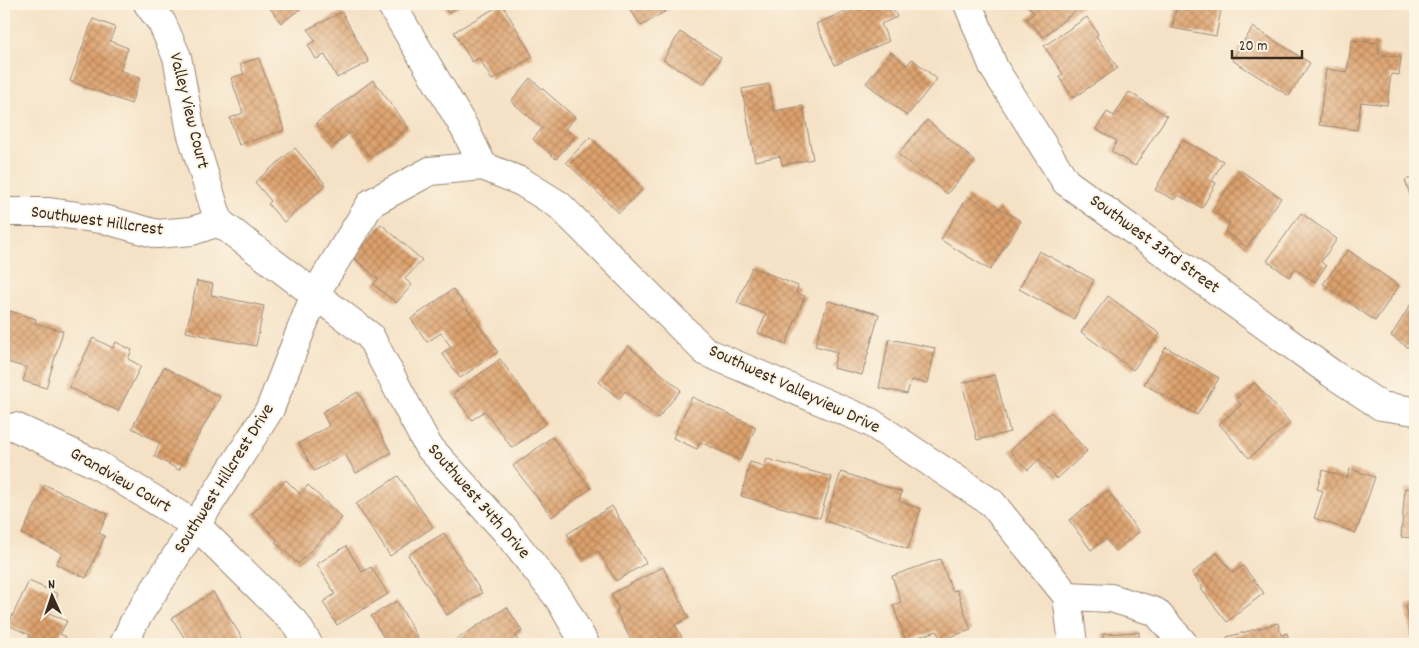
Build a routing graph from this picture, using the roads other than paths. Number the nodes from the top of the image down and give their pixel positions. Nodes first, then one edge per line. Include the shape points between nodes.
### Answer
1 (148, 4) edge
2 (391, 4) edge
3 (968, 4) edge
4 (483, 166) junction
5 (4, 212) edge
6 (219, 222) junction
7 (315, 294) junction
8 (1415, 411) edge
9 (15, 427) dead end
10 (197, 526) junction
11 (1067, 596) junction
12 (124, 644) edge
13 (308, 644) edge
14 (585, 644) edge
15 (1073, 644) edge
16 (1184, 644) edge

1 - 6 street, Valley View Court via 162,23 178,57 191,132
2 - 4 street via 465,129
3 - 8 street, Southwest 33rd Street via 994,68 1066,182 1345,383 1381,406
4 - 7 street, Southwest Hillcrest Drive via 430,171 371,203
4 - 11 street, Southwest Valleyview Drive via 522,182 559,205 706,352 870,422 992,503
5 - 6 street, Southwest Hillcrest via 49,212 107,220 157,234 192,231
6 - 7 street, Southwest 34th Drive
7 - 10 street, Southwest Hillcrest Drive via 270,409
7 - 14 street, Southwest 34th Drive via 370,336 428,446 517,545 560,600
9 - 10 street, Grandview Court via 96,464
10 - 12 street, Southwest Hillcrest Drive via 134,622
10 - 13 street, Grandview Court via 296,624
11 - 15 street
11 - 16 street via 1111,598 1156,612

